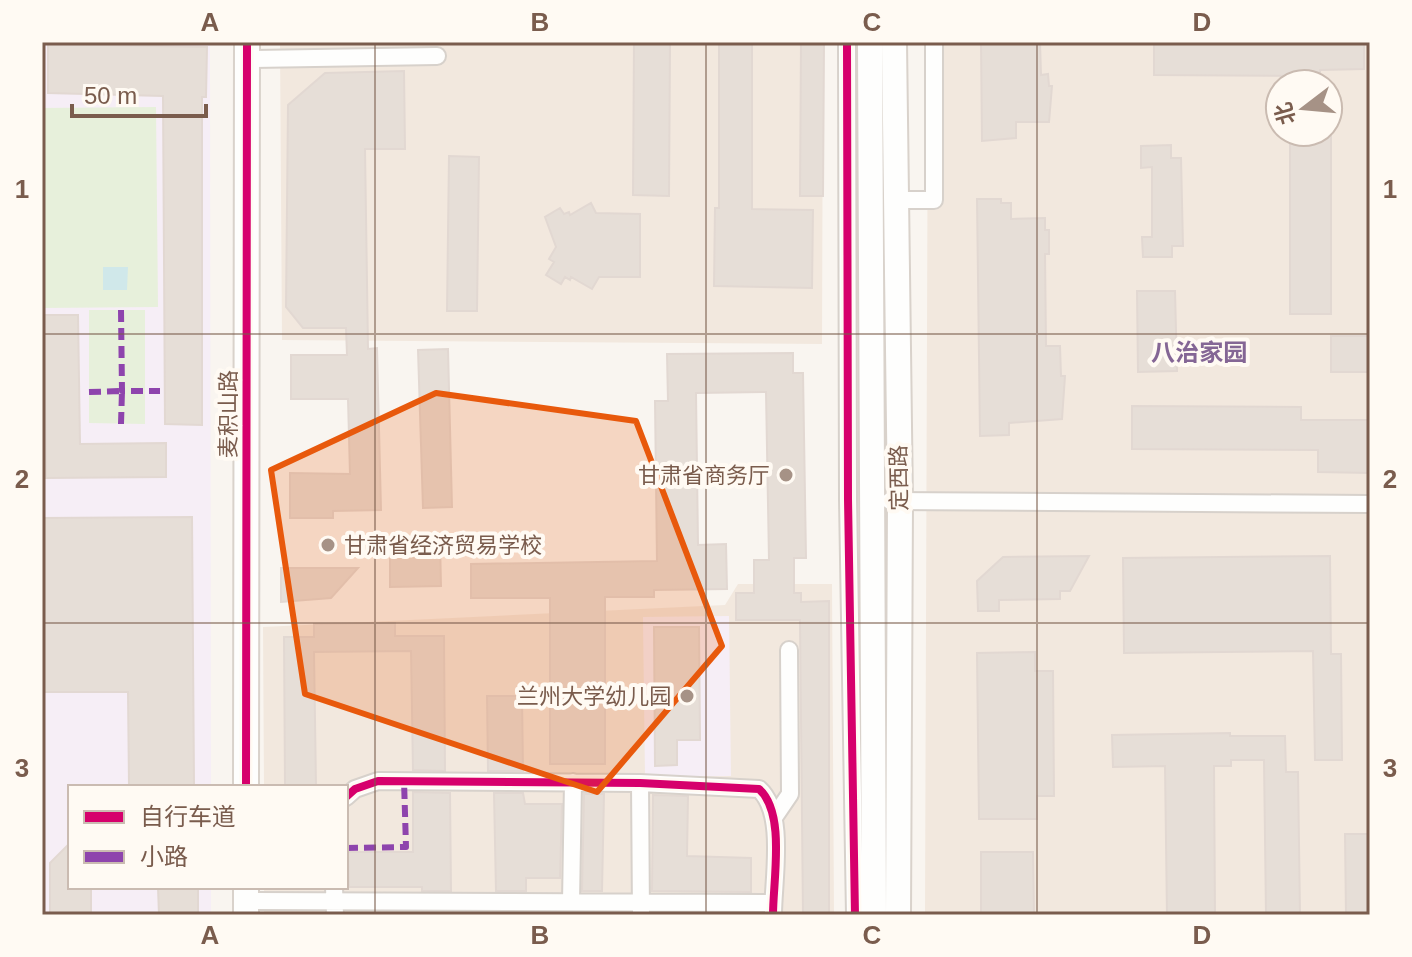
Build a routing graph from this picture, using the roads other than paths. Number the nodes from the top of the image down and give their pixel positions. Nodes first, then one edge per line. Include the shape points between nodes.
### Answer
1 (847, 42) edge
2 (870, 42) edge
3 (894, 42) edge
4 (934, 42) edge
5 (247, 50) edge
6 (437, 56) dead end
7 (894, 200) junction
8 (859, 500) junction
9 (900, 502) junction
10 (1370, 504) edge
11 (789, 650) dead end
12 (573, 782) junction
13 (640, 783) junction
14 (246, 785) edge
15 (348, 795) edge
16 (775, 816) junction
17 (246, 901) edge
18 (335, 901) edge
19 (571, 902) junction
20 (640, 909) edge
21 (773, 909) edge
22 (855, 915) edge
23 (874, 915) edge
24 (898, 915) edge

1 - 8 street
2 - 8 main road, 定西路
3 - 7 main road, 定西路
4 - 7 street via 934,200
5 - 6 street
5 - 14 main road, 麦积山路
7 - 9 main road, 定西路
8 - 9 street
8 - 22 street
8 - 23 main road, 定西路
9 - 10 street
9 - 24 main road, 定西路
11 - 16 street via 790,794
12 - 13 street
12 - 15 street via 378,781
12 - 19 street
13 - 16 street via 759,789 769,798
13 - 20 street
16 - 21 street
17 - 18 street
18 - 19 street
19 - 20 street
20 - 21 street

